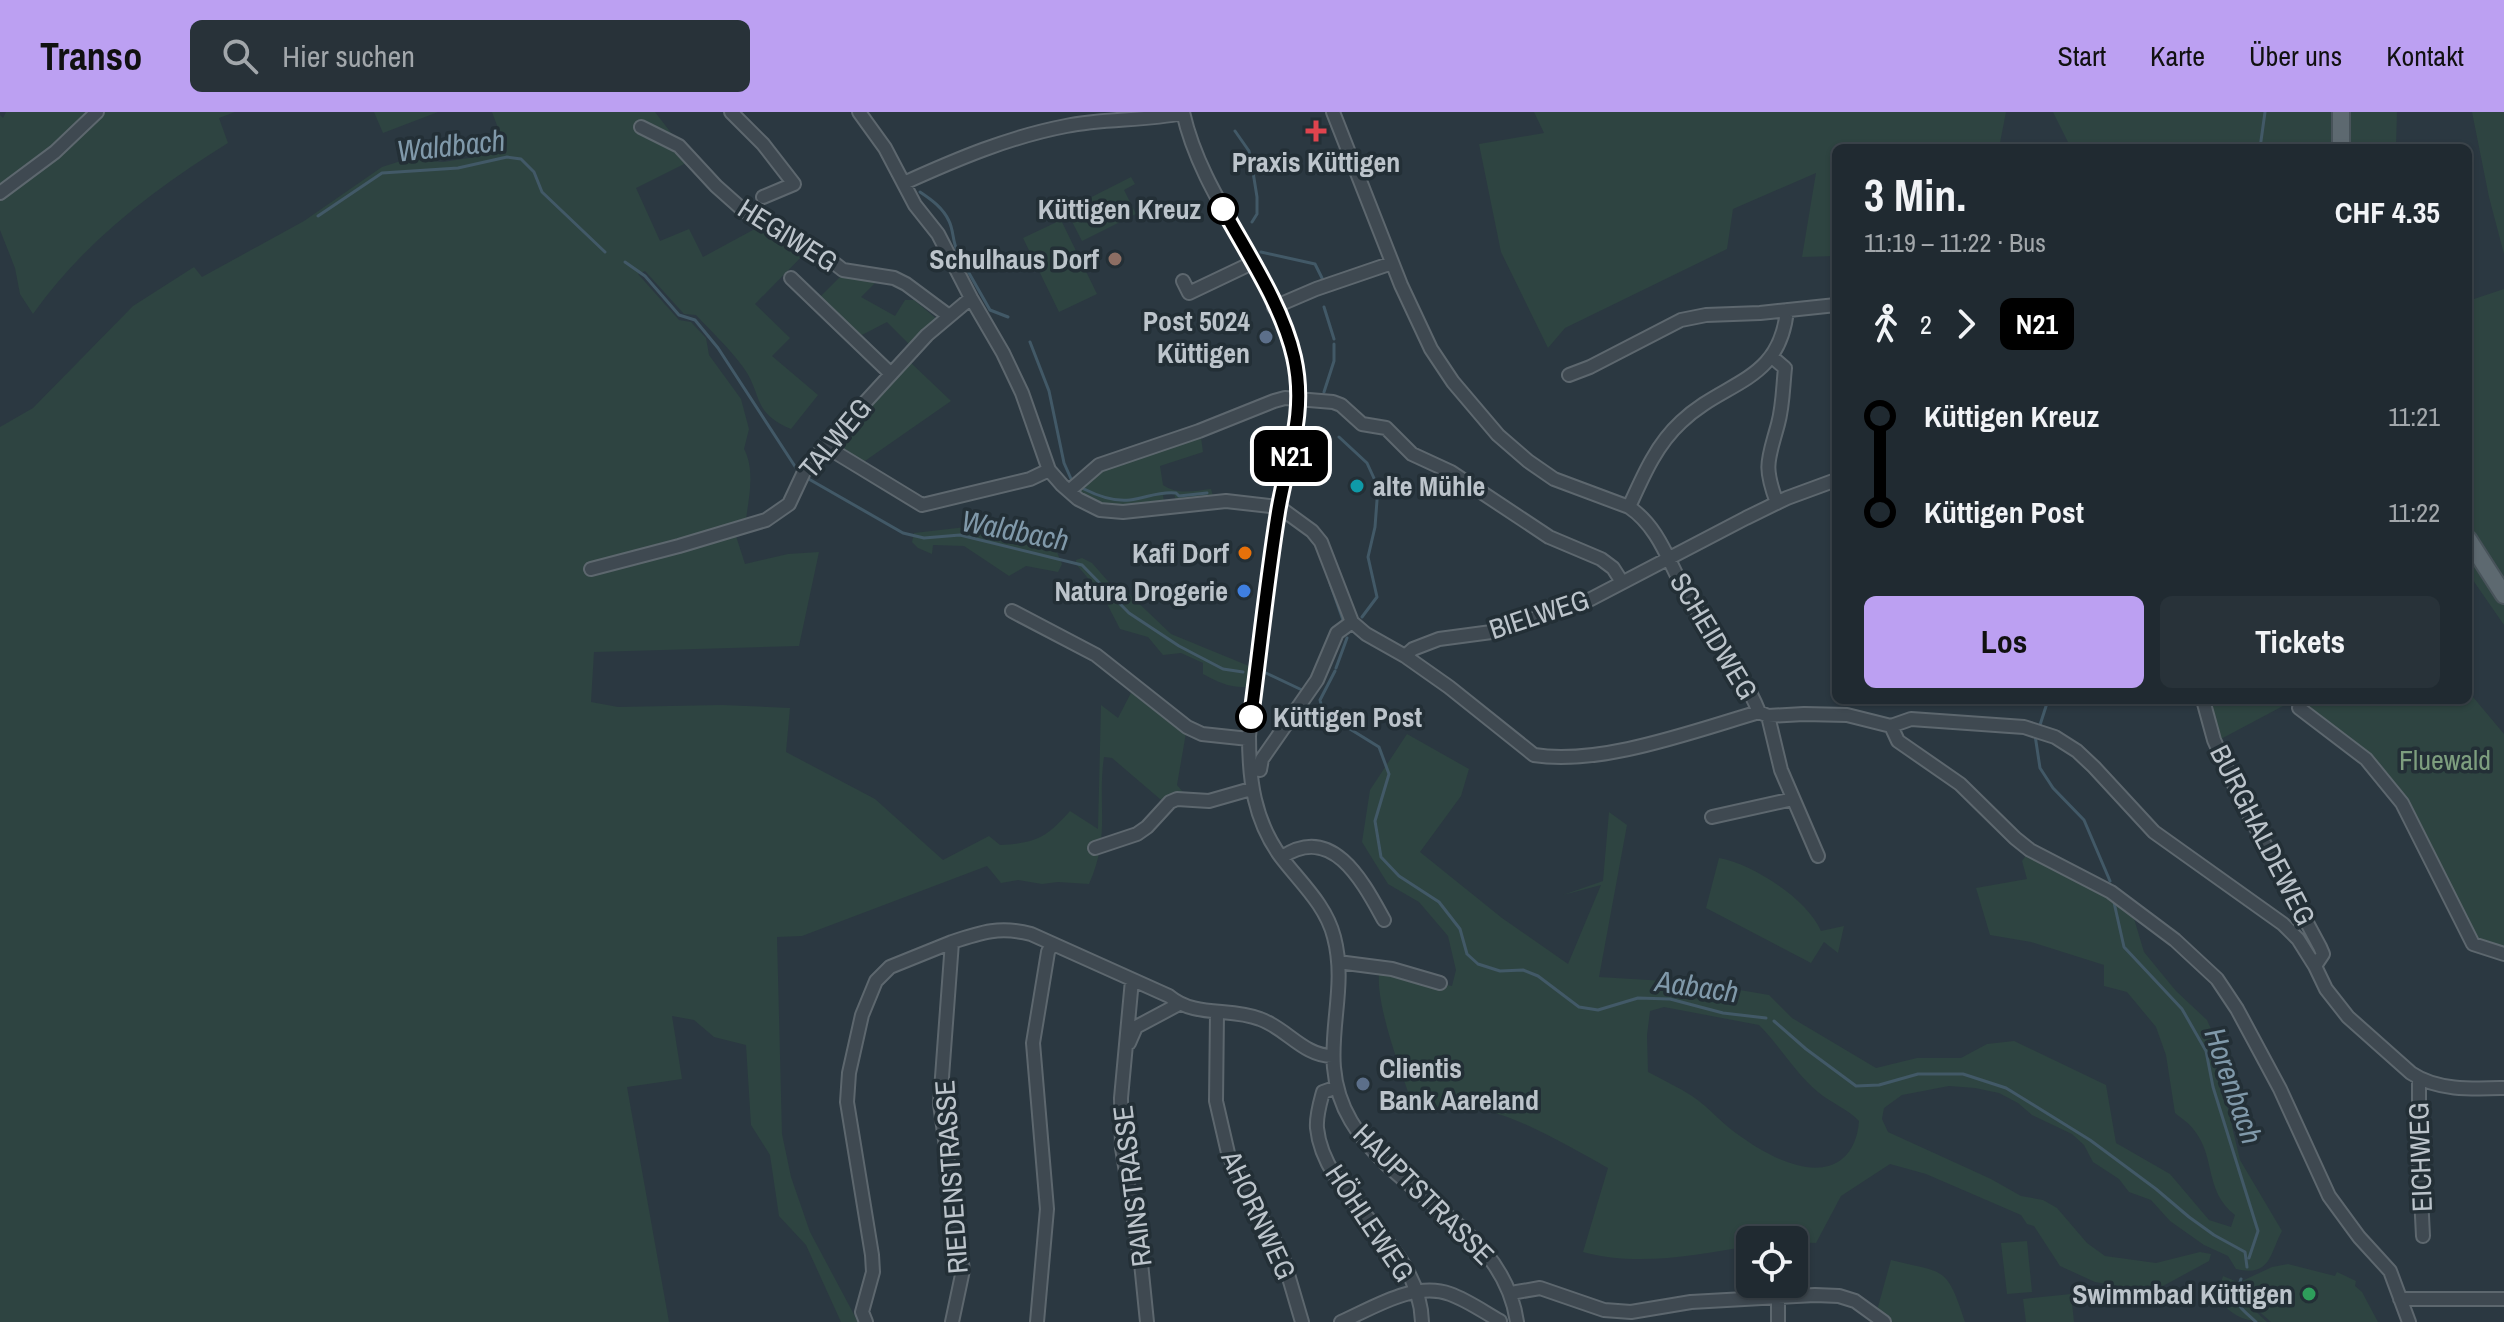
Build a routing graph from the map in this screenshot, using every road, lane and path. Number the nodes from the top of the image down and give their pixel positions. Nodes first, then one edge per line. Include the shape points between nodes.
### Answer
1 (97, 112) edge
2 (731, 112) edge
3 (859, 112) edge
4 (1183, 112) edge
5 (1333, 112) edge
6 (2341, 112) edge
7 (641, 127) dead end
8 (2341, 144) edge
9 (904, 183) junction
10 (0, 193) edge
11 (763, 197) dead end
12 (1252, 263) junction
13 (1392, 263) junction
14 (791, 278) dead end
15 (1183, 281) dead end
16 (971, 298) junction
17 (1832, 305) edge
18 (1274, 307) junction
19 (1787, 310) junction
20 (949, 316) junction
21 (1772, 357) junction
22 (890, 373) junction
23 (1569, 375) dead end
24 (1299, 400) junction
25 (825, 446) junction
26 (1049, 470) junction
27 (1832, 482) edge
28 (1069, 491) junction
29 (1777, 503) junction
30 (1279, 507) junction
31 (1629, 507) junction
32 (2472, 545) edge
33 (1669, 560) junction
34 (591, 569) dead end
35 (1622, 582) junction
36 (2504, 595) edge
37 (1012, 611) dead end
38 (1352, 622) junction
39 (1405, 656) junction
40 (2204, 704) edge
41 (2299, 708) dead end
42 (1763, 714) junction
43 (1891, 726) junction
44 (1249, 739) junction
45 (1260, 770) dead end
46 (1251, 789) junction
47 (1793, 799) junction
48 (1712, 817) dead end
49 (1095, 848) dead end
50 (1818, 856) dead end
51 (1282, 857) junction
52 (1384, 920) dead end
53 (952, 942) junction
54 (1052, 944) junction
55 (2504, 954) edge
56 (1338, 962) junction
57 (2315, 966) junction
58 (1132, 980) junction
59 (1440, 983) dead end
60 (1179, 1004) junction
61 (1217, 1013) junction
62 (1126, 1050) junction
63 (1332, 1056) junction
64 (2419, 1078) junction
65 (1337, 1087) junction
66 (2504, 1088) edge
67 (2423, 1236) dead end
68 (1416, 1292) junction
69 (1511, 1293) junction
70 (1808, 1297) edge
71 (1778, 1298) joint
72 (2400, 1299) junction
73 (2504, 1299) edge
74 (1500, 1321) edge
75 (866, 1322) edge
76 (952, 1322) edge
77 (1037, 1322) edge
78 (1147, 1322) edge
79 (1302, 1322) edge
80 (1341, 1322) edge
81 (1422, 1322) edge
82 (1517, 1322) edge
83 (1778, 1322) edge
84 (1884, 1322) edge
85 (2409, 1322) edge

1 - 10 street
2 - 11 street via 794,184
3 - 9 street
4 - 9 street via 1020,136
4 - 12 street, HAUPTSTRASSE via 1203,172
5 - 13 street
6 - 8 main road
7 - 20 street, HEGIWEG via 679,146 743,210 848,272 906,284
9 - 16 street
12 - 15 street via 1189,293
12 - 18 street, HAUPTSTRASSE
13 - 18 street
13 - 31 street via 1431,349 1498,435 1554,479
14 - 22 street
16 - 20 street, TALWEG
16 - 26 street via 1013,372
17 - 19 street
18 - 24 street, HAUPTSTRASSE via 1294,357
19 - 21 street
19 - 23 street via 1681,320
20 - 22 street, TALWEG
21 - 29 street via 1785,368 1778,425 1767,457
21 - 31 street via 1683,419 1655,454
22 - 25 street, TALWEG
24 - 28 street via 1274,401 1099,465
24 - 30 street, HAUPTSTRASSE
24 - 35 street via 1333,402 1362,424 1386,428 1412,454 1451,472 1549,537 1601,559
25 - 26 street via 922,505
25 - 34 street, TALWEG via 804,472 789,504 766,520
26 - 28 street
27 - 29 street, BIELWEG
28 - 30 street via 1100,510 1123,512 1205,501
29 - 33 street, BIELWEG
30 - 38 street via 1321,542
30 - 44 street, HAUPTSTRASSE
31 - 33 street, SCHEIDWEG via 1651,526
32 - 36 main road
33 - 35 street, BIELWEG
33 - 42 street, SCHEIDWEG
35 - 39 street, BIELWEG via 1521,624 1439,639
37 - 44 street via 1096,655 1187,727 1202,734
38 - 39 street
38 - 45 street via 1337,633 1317,680 1262,759
39 - 42 street via 1534,755 1590,755
40 - 57 street, BURGHALDEWEG via 2240,798 2323,954
41 - 55 street via 2366,759 2402,803 2473,944
42 - 43 street via 1847,715
42 - 47 street, SCHEIDWEG
43 - 57 street via 1911,719 2024,727 2055,737 2094,767 2154,832 2283,924
43 - 72 street via 1898,741 1960,784 2030,850 2111,892 2217,979 2280,1089 2329,1196 2390,1271
44 - 46 street, HAUPTSTRASSE
46 - 49 street via 1209,801 1177,799 1137,834
46 - 51 street, HAUPTSTRASSE
47 - 48 street
47 - 50 street, SCHEIDWEG
51 - 52 street via 1304,846 1338,855
51 - 56 street, HAUPTSTRASSE via 1316,899 1335,938
53 - 54 street via 1011,929
53 - 75 street via 890,967 876,981 862,1015 847,1102 872,1255 862,1312
53 - 76 street, RIEDENSTRASSE via 940,1104 963,1270
54 - 58 street
54 - 77 street via 1033,1043 1047,1209
56 - 59 street via 1392,969
56 - 63 street, HAUPTSTRASSE
57 - 64 street via 2348,1017
58 - 60 street
58 - 62 street, RAINSTRASSE
60 - 61 street
60 - 62 street via 1136,1027
61 - 63 street via 1264,1020 1312,1053
61 - 79 street, AHORNWEG via 1216,1101 1228,1153 1282,1254
62 - 78 street, RAINSTRASSE via 1122,1148
63 - 65 street, HAUPTSTRASSE
64 - 66 street via 2471,1089
64 - 67 street, EICHWEG
65 - 68 street, HÖHLEWEG via 1323,1092 1319,1107 1323,1150 1340,1183 1387,1239
65 - 69 street, HAUPTSTRASSE via 1351,1123 1375,1153 1477,1242
68 - 74 street via 1448,1293
68 - 80 street
68 - 81 street, HÖHLEWEG
69 - 71 street via 1540,1288 1604,1310 1631,1312
69 - 82 street, HAUPTSTRASSE
70 - 84 street via 1855,1301
71 - 83 street
72 - 73 street
72 - 85 street

